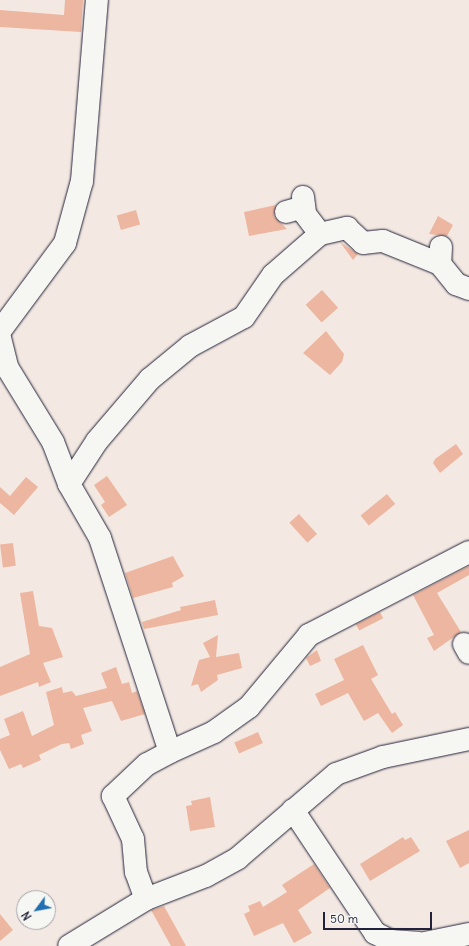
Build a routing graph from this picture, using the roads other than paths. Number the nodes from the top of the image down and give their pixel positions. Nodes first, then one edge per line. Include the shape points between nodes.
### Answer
1 (97, 0) edge
2 (297, 205) dead end
3 (320, 234) junction
4 (469, 289) edge
5 (0, 331) edge
6 (0, 338) edge
7 (69, 484) junction
8 (469, 552) edge
9 (469, 739) edge
10 (170, 752) junction
11 (293, 810) junction
12 (146, 900) junction
13 (469, 934) edge
14 (413, 944) edge
15 (69, 946) edge

1 - 5 street via 82,182 65,243
2 - 3 street
3 - 4 street via 347,228 363,243 383,241 441,256 456,284
3 - 7 street via 273,275 244,317 190,346 150,380 97,442
6 - 7 street via 7,367 53,442
7 - 10 street via 100,538
8 - 10 street via 309,635 249,708 214,732
9 - 11 street via 383,757 336,774
10 - 12 street via 147,764 113,796 133,839 136,872
11 - 12 street via 238,858 206,876
11 - 14 street via 375,933 391,941
12 - 15 street
13 - 14 street

